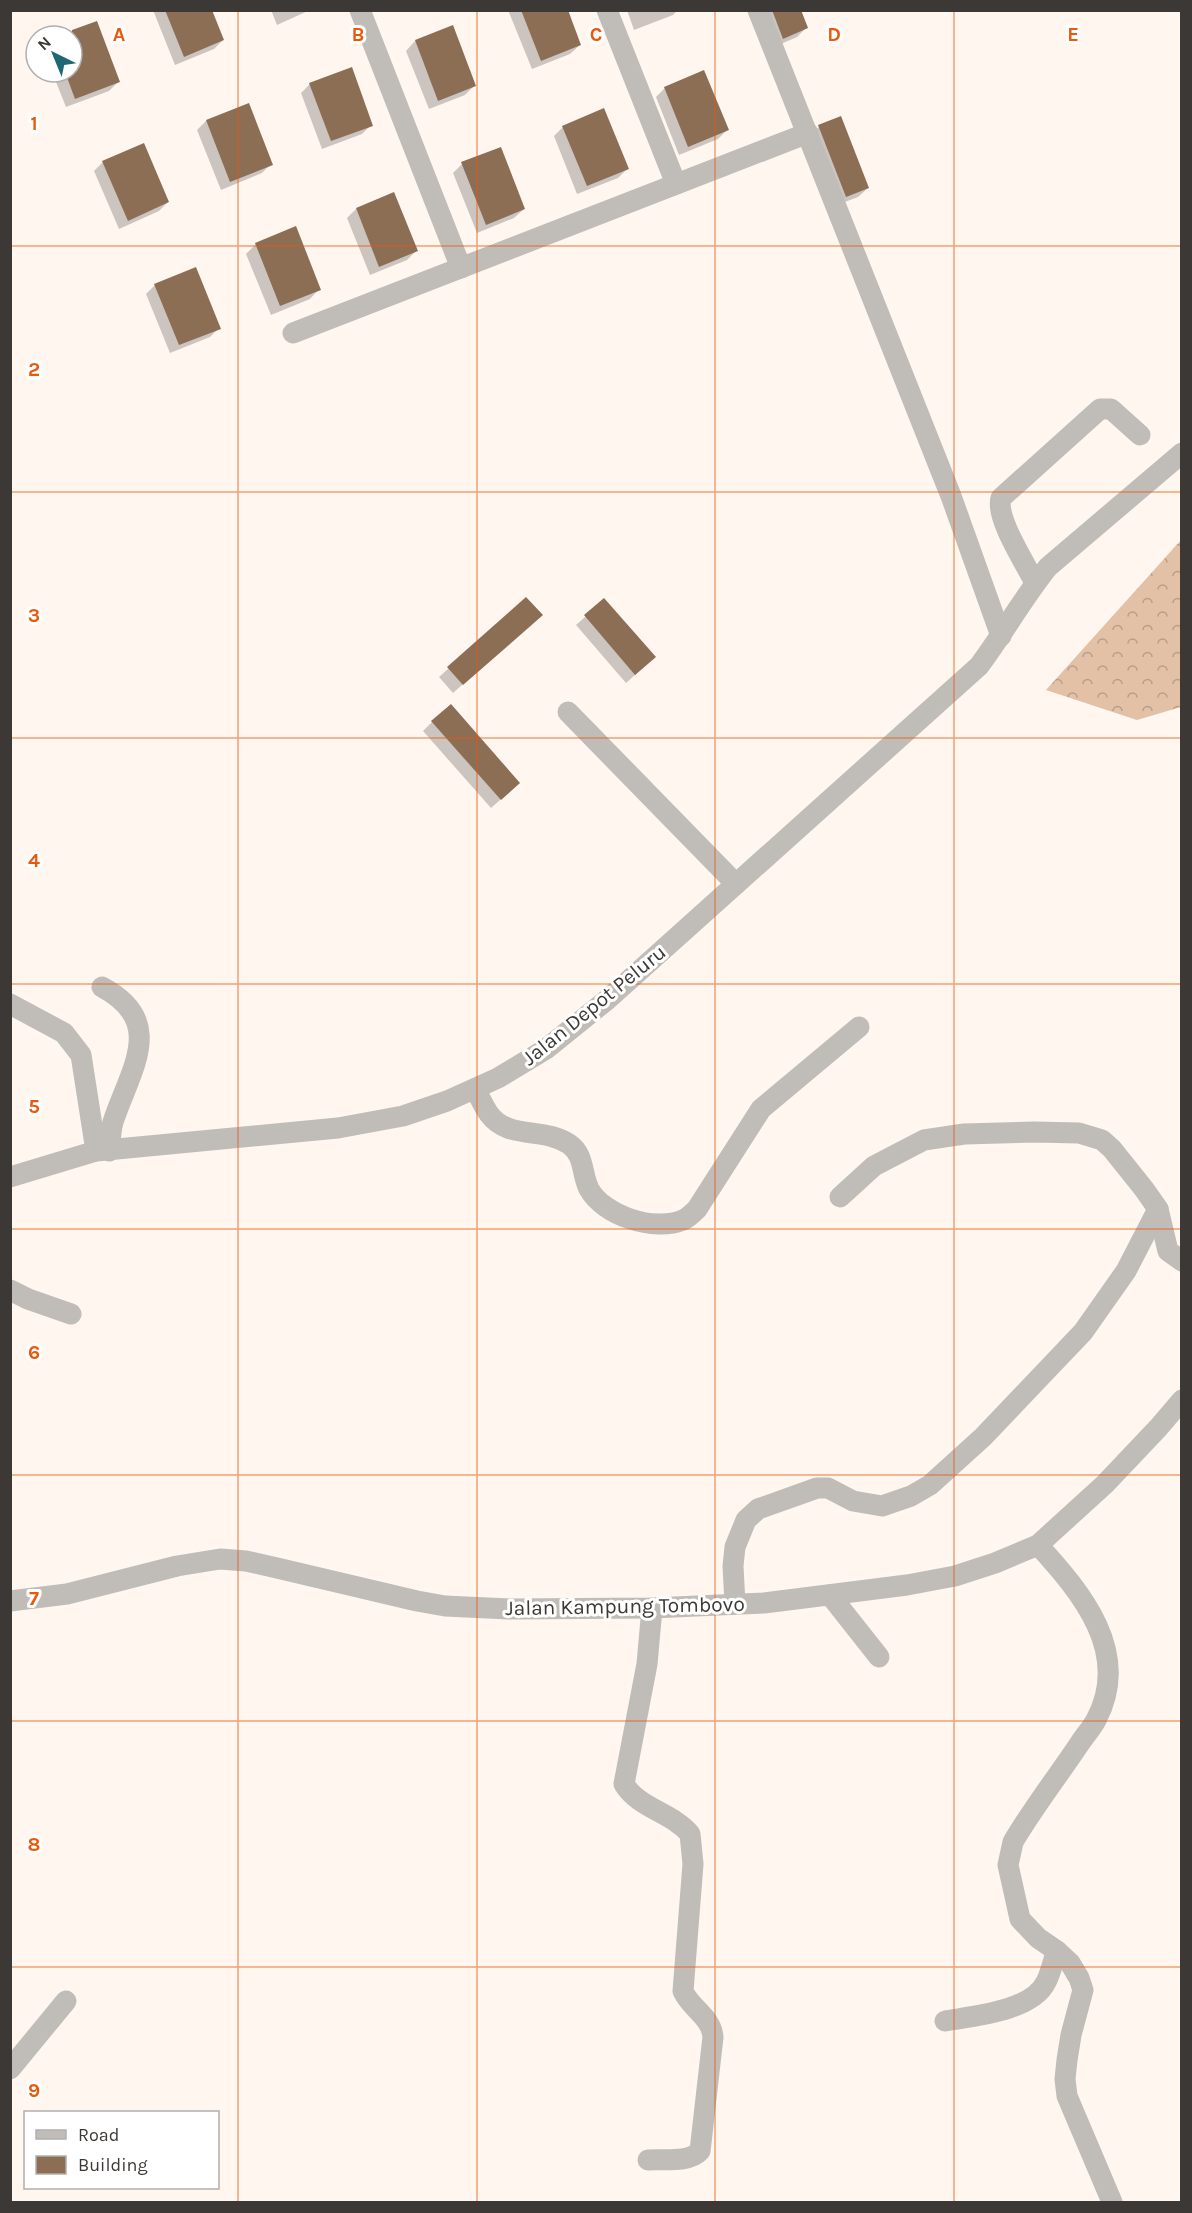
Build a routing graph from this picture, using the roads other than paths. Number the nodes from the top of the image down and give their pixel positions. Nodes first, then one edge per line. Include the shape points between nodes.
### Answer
1 (360, 10) edge
2 (608, 10) edge
3 (758, 10) edge
4 (808, 133) junction
5 (676, 184) junction
6 (461, 268) junction
7 (293, 333) dead end
8 (1140, 435) dead end
9 (1182, 453) edge
10 (1035, 583) junction
11 (1001, 636) junction
12 (568, 712) dead end
13 (736, 884) junction
14 (102, 987) dead end
15 (10, 1005) edge
16 (860, 1027) dead end
17 (476, 1090) junction
18 (102, 1151) junction
19 (10, 1177) edge
20 (840, 1197) dead end
21 (1158, 1209) junction
22 (1182, 1261) edge
23 (10, 1290) edge
24 (71, 1314) dead end
25 (1182, 1400) edge
26 (1038, 1545) junction
27 (830, 1595) junction
28 (10, 1601) edge
29 (735, 1604) junction
30 (652, 1608) junction
31 (879, 1657) dead end
32 (1057, 1951) junction
33 (66, 2001) dead end
34 (945, 2021) dead end
35 (10, 2070) edge
36 (648, 2160) dead end
37 (1112, 2202) edge

1 - 6 street
2 - 5 street
3 - 4 street
4 - 5 street
4 - 11 street via 951,496
5 - 6 street
6 - 7 street
8 - 10 street via 1111,409 1100,409 1001,498 1002,518
9 - 10 street, Jalan Depot Peluru via 1048,567
10 - 11 street, Jalan Depot Peluru
11 - 13 street, Jalan Depot Peluru via 979,666
12 - 13 street
13 - 17 street, Jalan Depot Peluru via 546,1049
14 - 18 street via 124,1001 134,1013 139,1038 128,1085
15 - 18 street via 64,1033 81,1055
16 - 17 street via 761,1109 697,1209 685,1220 666,1224 616,1214 590,1190 575,1149 556,1136 501,1126
17 - 18 street, Jalan Depot Peluru via 403,1116 338,1128
18 - 19 street, Jalan Depot Peluru
20 - 21 street via 874,1166 924,1140 975,1134 1079,1133 1102,1140 1112,1149
21 - 22 street via 1168,1251
21 - 29 street via 1126,1271 1083,1332 983,1437 930,1485 882,1506 817,1488 758,1509 746,1520 735,1547
23 - 24 street
25 - 26 street, Jalan Kampung Tombovo via 1105,1484
26 - 27 street, Jalan Kampung Tombovo via 955,1576
26 - 32 street via 1089,1609 1107,1656 1107,1691 1096,1720 1012,1842 1008,1865 1020,1918
27 - 29 street, Jalan Kampung Tombovo
27 - 31 street
28 - 30 street, Jalan Kampung Tombovo via 67,1594 220,1559 246,1561 445,1606
29 - 30 street, Jalan Kampung Tombovo
30 - 36 street via 647,1664 624,1784 690,1833 693,1864 683,1991 711,2024 713,2037 700,2151 689,2158
32 - 34 street via 1046,1982 1028,2000
32 - 37 street via 1070,1963 1083,1990 1067,2060 1067,2096
33 - 35 street

